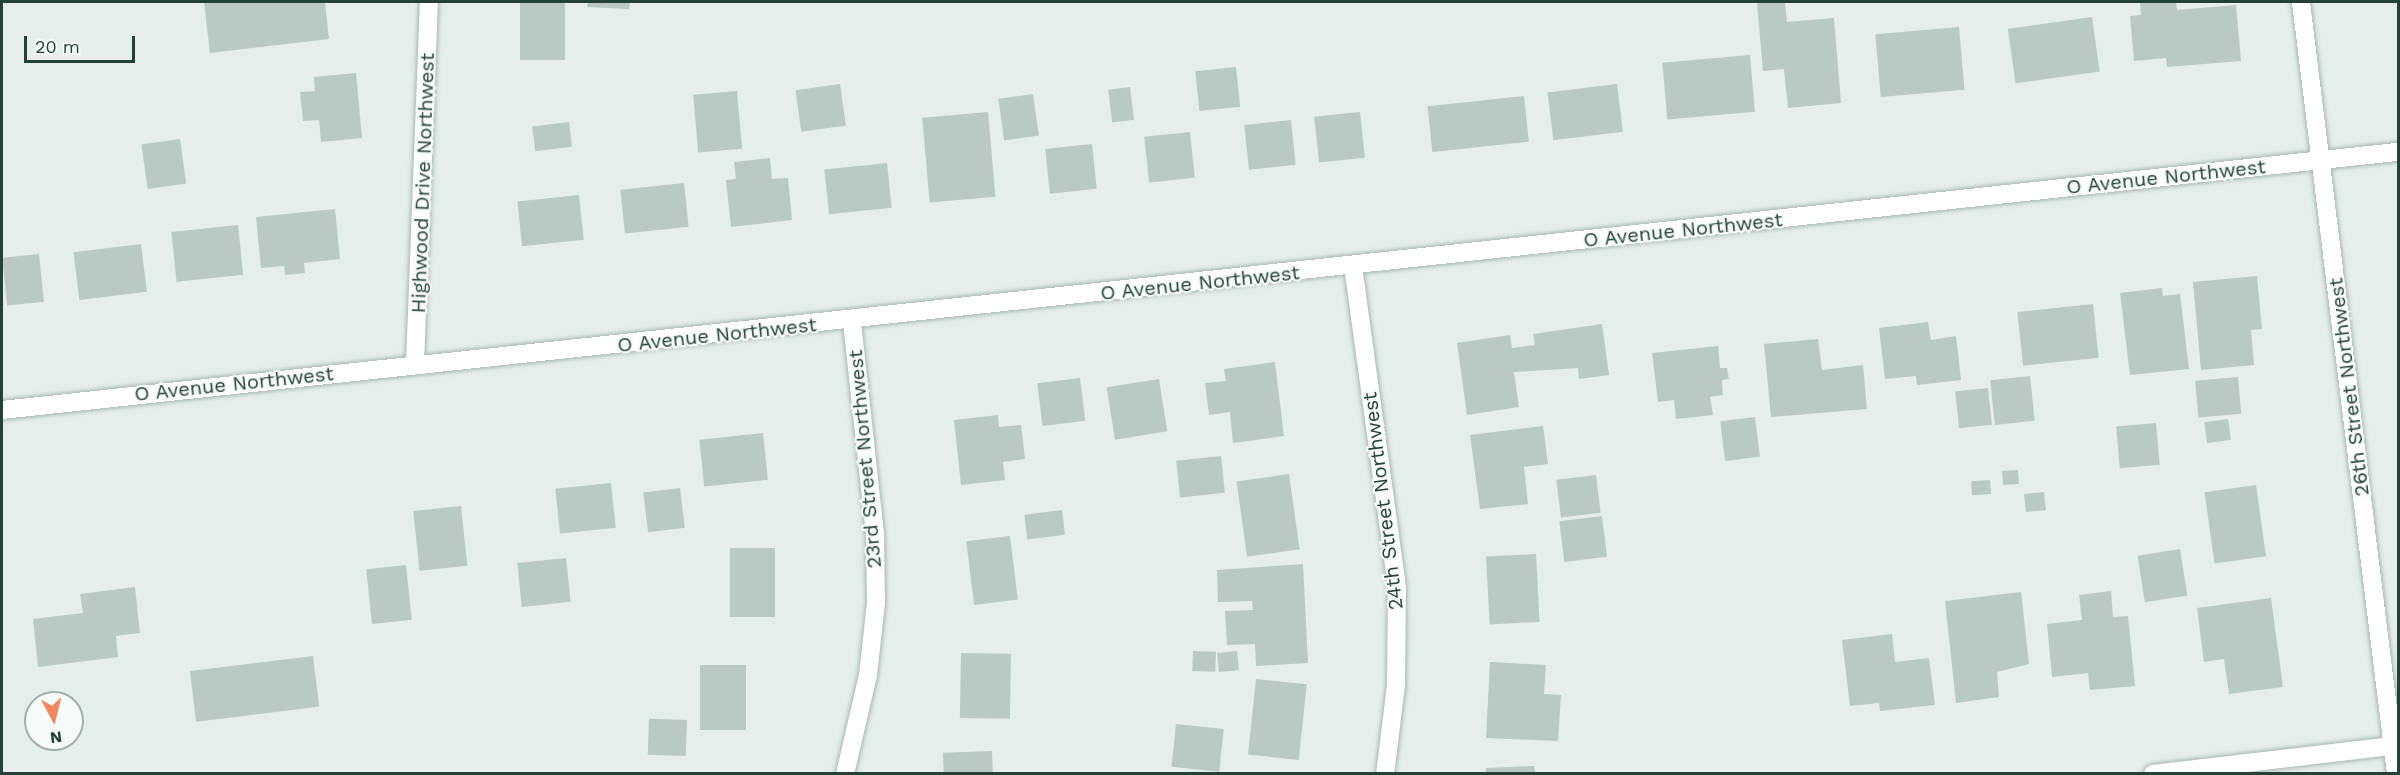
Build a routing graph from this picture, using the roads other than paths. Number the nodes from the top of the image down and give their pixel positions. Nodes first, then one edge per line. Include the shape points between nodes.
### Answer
1 (429, 2) edge
2 (2301, 2) edge
3 (2398, 152) edge
4 (2322, 160) junction
5 (1353, 266) junction
6 (852, 322) junction
7 (415, 364) junction
8 (2, 410) edge
9 (2392, 746) junction
10 (845, 774) edge
11 (1385, 774) edge
12 (2153, 774) edge
13 (2396, 774) edge

1 - 7 street, Highwood Drive Northwest
2 - 4 street, 26th Street Northwest
3 - 4 street, O Avenue Northwest
4 - 5 street, O Avenue Northwest
4 - 9 street, 26th Street Northwest
5 - 6 street, O Avenue Northwest
5 - 11 street, 24th Street Northwest via 1397,589 1396,685
6 - 7 street, O Avenue Northwest
6 - 10 street, 23rd Street Northwest via 875,534 876,603 868,675
7 - 8 street, O Avenue Northwest
9 - 12 street
9 - 13 street, 26th Street Northwest

